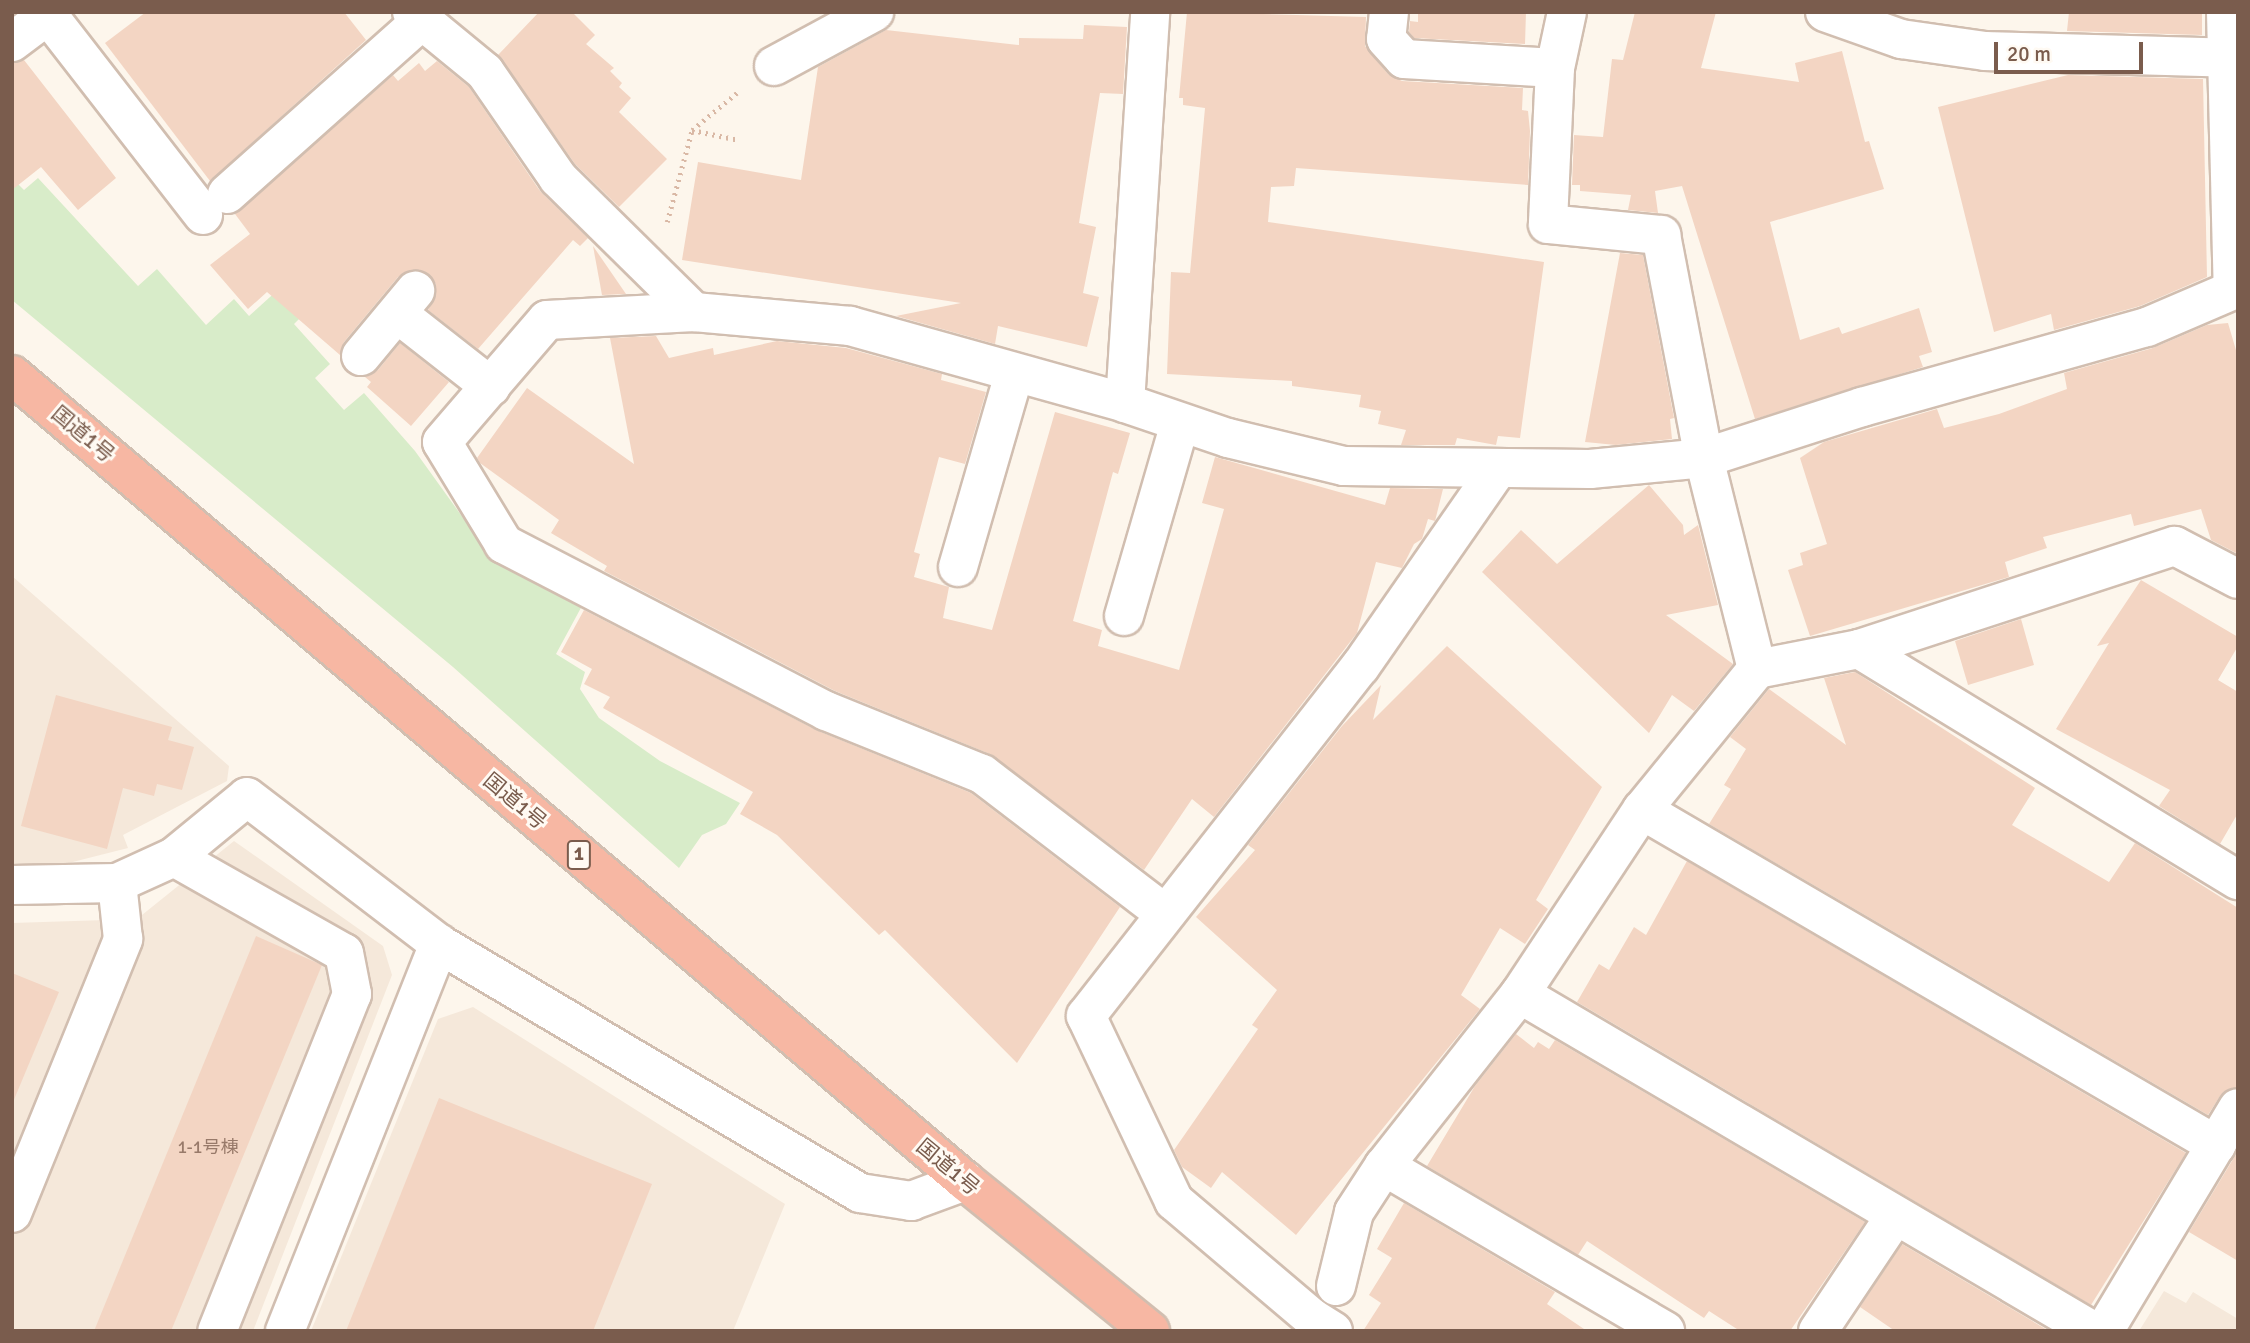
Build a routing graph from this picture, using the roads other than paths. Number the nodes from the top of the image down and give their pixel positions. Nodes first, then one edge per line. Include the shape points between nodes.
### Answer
1 (874, 12) edge
2 (1150, 12) edge
3 (1389, 12) edge
4 (1567, 12) edge
5 (1825, 12) edge
6 (2226, 12) edge
7 (417, 16) edge
8 (12, 42) edge
9 (2232, 56) edge
10 (774, 66) dead end
11 (1555, 68) junction
12 (2235, 289) edge
13 (694, 312) junction
14 (361, 356) dead end
15 (1014, 374) junction
16 (12, 375) edge
17 (491, 387) junction
18 (1125, 403) junction
19 (1180, 423) junction
20 (1704, 458) junction
21 (1497, 470) junction
22 (958, 567) dead end
23 (2236, 574) edge
24 (1124, 616) dead end
25 (1859, 649) junction
26 (1757, 669) junction
27 (1642, 810) junction
28 (174, 857) junction
29 (2238, 880) edge
30 (117, 883) junction
31 (12, 884) edge
32 (1164, 913) junction
33 (439, 944) junction
34 (1520, 994) junction
35 (2238, 1108) edge
36 (2216, 1145) junction
37 (1384, 1166) junction
38 (965, 1181) junction
39 (12, 1213) edge
40 (1895, 1216) junction
41 (1336, 1286) dead end
42 (217, 1331) edge
43 (285, 1331) edge
44 (1150, 1331) edge
45 (1334, 1331) edge
46 (1665, 1331) edge
47 (1818, 1331) edge
48 (2093, 1331) edge
49 (2104, 1331) edge

1 - 10 street
2 - 18 street
3 - 11 street via 1386,39 1404,59
4 - 11 street
5 - 9 street via 1901,39 1985,51
6 - 9 street
7 - 8 street via 215,205 48,15
7 - 13 street via 485,72 558,178 653,250
9 - 12 street
11 - 20 street via 1548,224 1661,235
12 - 20 street via 2147,327 1862,407
13 - 15 street via 850,326
13 - 17 street via 547,320
14 - 17 street via 406,303
15 - 18 street
15 - 22 street
16 - 38 highway, 国道1号 / 1
17 - 32 street via 442,442 504,544 826,712 982,774
18 - 19 street
19 - 21 street via 1344,466
19 - 24 street
20 - 21 street via 1590,469
20 - 26 street
21 - 32 street via 1360,667
23 - 25 street via 2175,546
25 - 26 street
25 - 29 street
26 - 27 street
27 - 34 street
27 - 36 street
28 - 30 street
28 - 33 street via 247,797
28 - 42 street via 344,953 352,994
30 - 31 street
30 - 39 street via 122,939
32 - 45 street via 1086,1016 1174,1201 1312,1318
33 - 38 street via 860,1193 911,1200
33 - 43 street
34 - 37 street
34 - 40 street
35 - 36 street
36 - 49 street
37 - 41 street via 1354,1212
37 - 46 street
38 - 44 highway, 国道1号 / 1
40 - 47 street
40 - 48 street

